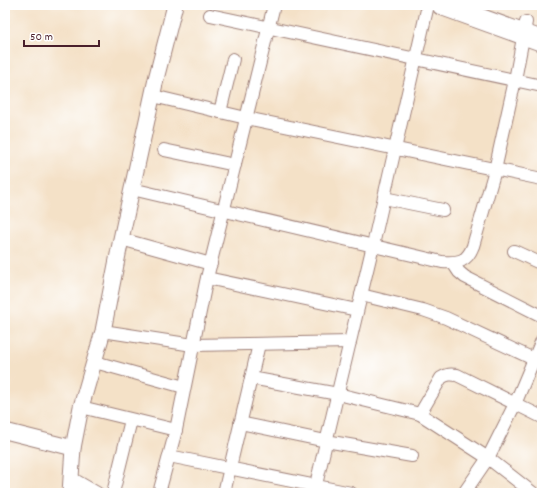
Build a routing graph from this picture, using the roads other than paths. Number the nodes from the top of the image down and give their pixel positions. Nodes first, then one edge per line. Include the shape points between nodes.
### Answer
1 (175, 5) edge
2 (274, 5) edge
3 (441, 5) edge
4 (478, 5) edge
5 (210, 15) dead end
6 (268, 27) junction
7 (530, 28) edge
8 (542, 41) edge
9 (233, 59) dead end
10 (415, 60) junction
11 (515, 80) junction
12 (542, 86) edge
13 (153, 96) junction
14 (220, 112) junction
15 (246, 118) junction
16 (395, 149) junction
17 (164, 150) dead end
18 (235, 165) junction
19 (495, 170) junction
20 (542, 180) edge
21 (132, 189) junction
22 (384, 198) junction
23 (224, 210) junction
24 (443, 210) dead end
25 (121, 239) junction
26 (373, 245) junction
27 (514, 251) dead end
28 (453, 263) junction
29 (211, 264) junction
30 (542, 264) edge
31 (207, 278) junction
32 (361, 295) junction
33 (357, 310) junction
34 (542, 316) edge
35 (102, 331) junction
36 (542, 340) edge
37 (350, 342) junction
38 (259, 344) junction
39 (192, 345) junction
40 (538, 361) edge
41 (94, 362) junction
42 (251, 378) junction
43 (184, 386) junction
44 (338, 394) junction
45 (515, 404) junction
46 (81, 407) junction
47 (420, 414) junction
48 (542, 417) edge
49 (131, 420) junction
50 (240, 423) junction
51 (176, 430) junction
52 (5, 431) edge
53 (326, 441) junction
54 (73, 448) junction
55 (169, 456) junction
56 (412, 456) dead end
57 (488, 458) junction
58 (229, 468) junction
59 (71, 478) junction
60 (315, 490) edge
61 (70, 493) edge
62 (96, 493) edge
63 (114, 493) edge
64 (159, 493) edge
65 (224, 493) edge
66 (351, 493) edge
67 (464, 493) edge
68 (533, 493) edge

1 - 13 street
2 - 6 street
3 - 7 highway
3 - 10 street
4 - 7 highway
5 - 6 street
6 - 10 street
6 - 15 street
7 - 8 highway
7 - 11 street
9 - 14 street
10 - 11 street
10 - 16 street
11 - 12 street
11 - 19 street
13 - 14 street
13 - 21 street
14 - 15 street
15 - 16 street
15 - 18 street
16 - 19 street
16 - 22 street
17 - 18 street
18 - 23 street
19 - 20 street
19 - 28 street via 470,254 463,260
21 - 23 street
21 - 25 street
22 - 24 street
22 - 26 street
23 - 26 street
23 - 29 street
25 - 29 street
25 - 35 street
26 - 28 street
26 - 32 street
27 - 30 street
28 - 34 street via 464,277
29 - 31 street
31 - 33 street
31 - 39 street
32 - 33 street
32 - 40 street via 435,314
33 - 37 street
35 - 39 street
35 - 41 street
36 - 40 street
37 - 38 street
37 - 44 street
38 - 39 street
38 - 42 street
39 - 43 street
40 - 45 street
41 - 43 street
41 - 46 street
42 - 44 street
42 - 50 street
43 - 51 street
44 - 47 street
44 - 53 street
45 - 47 street via 452,374 441,378
45 - 48 street
45 - 57 street
46 - 49 street
46 - 54 street
47 - 57 street
49 - 51 street
49 - 63 street
50 - 53 street
50 - 58 street
51 - 55 street
52 - 54 street
53 - 56 street
53 - 60 street
54 - 59 street
55 - 58 street
55 - 64 street
57 - 67 street
57 - 68 street
58 - 60 street
58 - 65 street
59 - 61 street
59 - 62 street
60 - 66 street

